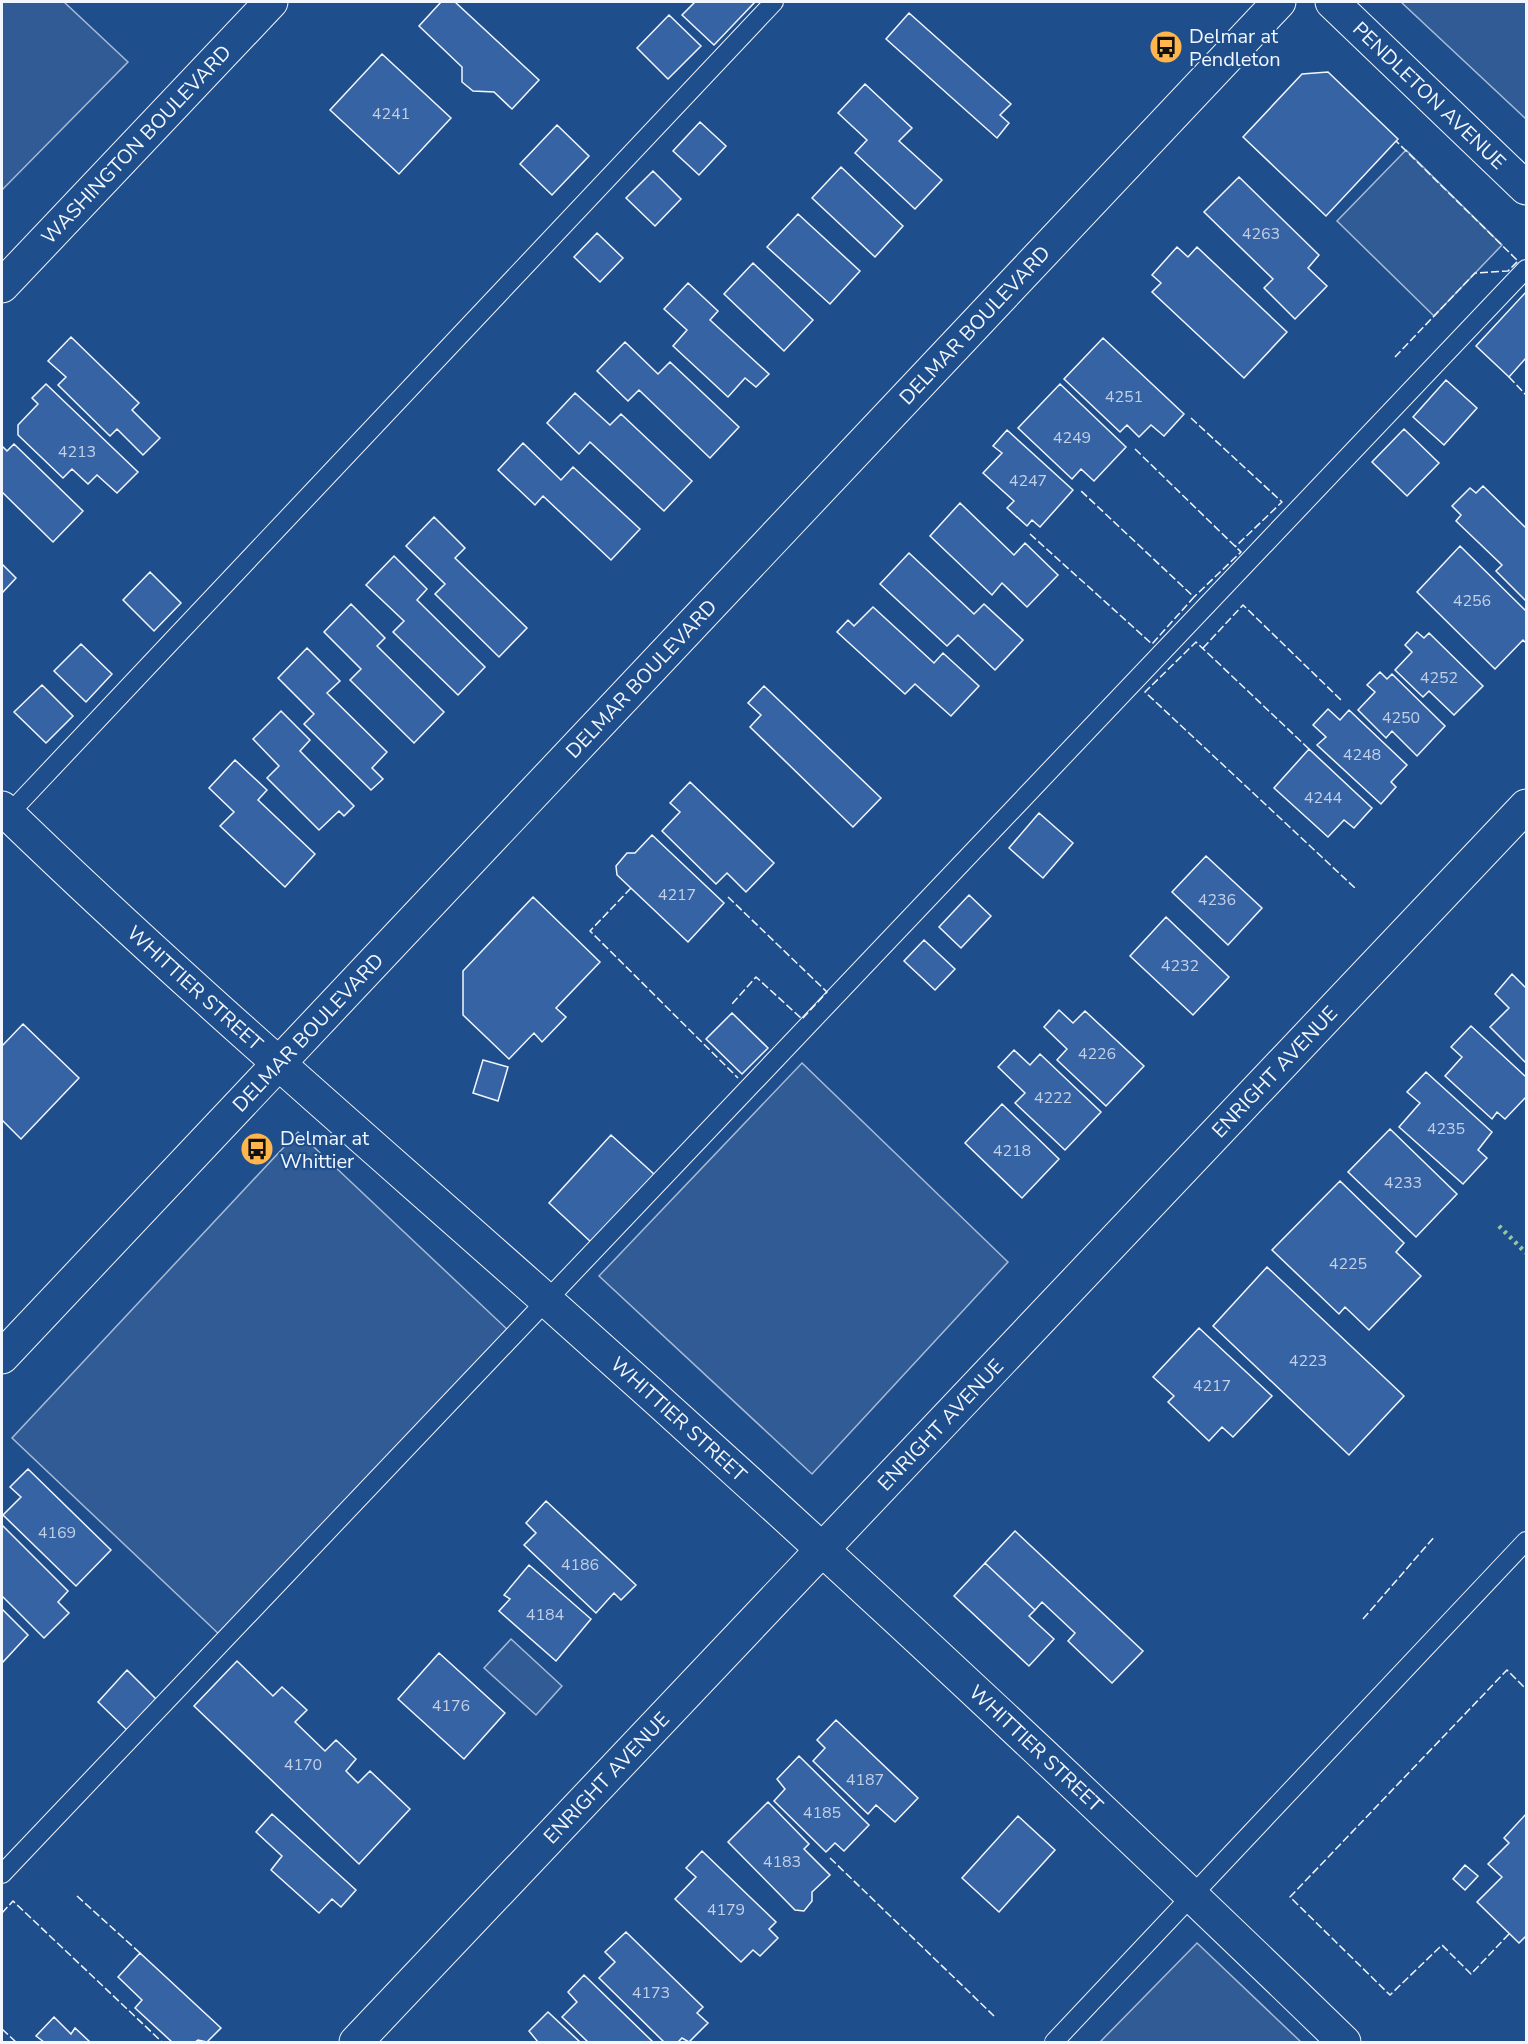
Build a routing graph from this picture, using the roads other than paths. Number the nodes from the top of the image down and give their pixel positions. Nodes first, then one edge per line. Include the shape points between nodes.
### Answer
1 (271, 2) edge
2 (774, 2) edge
3 (1279, 2) edge
4 (1332, 2) edge
5 (1527, 188) edge
6 (1527, 269) edge
7 (2, 286) edge
8 (1527, 806) edge
9 (4, 815) edge
10 (278, 1065) junction
11 (547, 1301) junction
12 (2, 1357) edge
13 (1527, 1541) edge
14 (821, 1550) junction
15 (2, 1874) edge
16 (1192, 1895) junction
17 (356, 2043) edge
18 (1054, 2043) edge
19 (1344, 2043) edge

1 - 7 street, WASHINGTON BOULEVARD
2 - 9 lane
3 - 10 street, DELMAR BOULEVARD
4 - 5 street, PENDLETON AVENUE
6 - 11 lane
8 - 14 street, ENRIGHT AVENUE
9 - 10 street, WHITTIER STREET
10 - 11 street, WHITTIER STREET
10 - 12 street, DELMAR BOULEVARD
11 - 14 street, WHITTIER STREET
11 - 15 lane
13 - 16 lane
14 - 16 street, WHITTIER STREET
14 - 17 street, ENRIGHT AVENUE
16 - 18 lane
16 - 19 street, WHITTIER STREET

